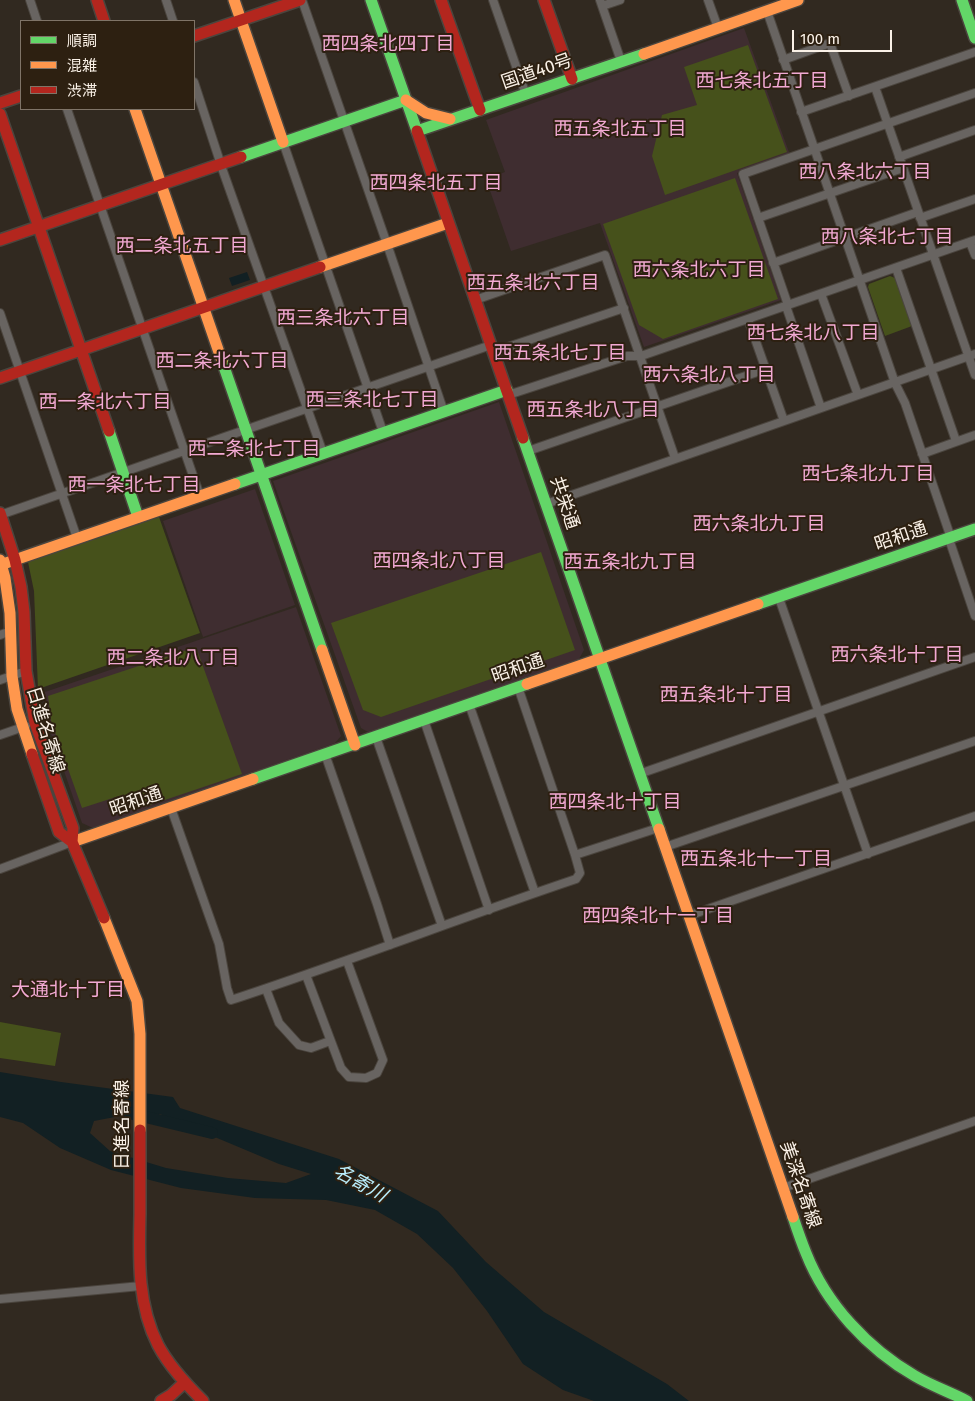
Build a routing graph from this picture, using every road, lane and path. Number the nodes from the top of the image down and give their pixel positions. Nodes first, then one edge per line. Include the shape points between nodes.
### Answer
1 (30, 0) edge
2 (96, 0) edge
3 (166, 0) edge
4 (234, 0) edge
5 (301, 0) edge
6 (371, 0) edge
7 (441, 0) edge
8 (493, 0) edge
9 (544, 0) edge
10 (620, 0) edge
11 (708, 0) edge
12 (798, 0) edge
13 (962, 0) edge
14 (601, 3) edge
15 (767, 11) junction
16 (37, 20) edge
17 (104, 20) edge
18 (173, 20) edge
19 (241, 20) junction
20 (718, 28) junction
21 (195, 36) edge
22 (975, 38) edge
23 (975, 52) edge
24 (784, 60) junction
25 (621, 61) junction
26 (572, 79) junction
27 (195, 85) edge
28 (875, 87) junction
29 (975, 93) edge
30 (526, 95) junction
31 (20, 96) edge
32 (849, 96) junction
33 (406, 100) junction
34 (0, 103) edge
35 (67, 110) edge
36 (134, 110) edge
37 (480, 110) junction
38 (801, 112) junction
39 (0, 114) edge
40 (452, 119) junction
41 (344, 121) junction
42 (888, 123) junction
43 (975, 130) edge
44 (417, 131) junction
45 (283, 142) junction
46 (814, 150) junction
47 (899, 157) junction
48 (221, 164) junction
49 (903, 168) junction
50 (161, 185) junction
51 (829, 194) junction
52 (975, 200) edge
53 (100, 206) junction
54 (919, 215) junction
55 (758, 218) junction
56 (448, 223) junction
57 (39, 227) junction
58 (844, 238) junction
59 (0, 240) edge
60 (973, 241) edge
61 (387, 244) junction
62 (933, 255) junction
63 (975, 255) edge
64 (773, 263) junction
65 (325, 265) junction
66 (896, 268) junction
67 (860, 280) junction
68 (263, 286) junction
69 (821, 294) junction
70 (475, 300) junction
71 (787, 306) junction
72 (203, 308) junction
73 (624, 308) junction
74 (0, 314) edge
75 (748, 319) junction
76 (142, 329) junction
77 (492, 349) junction
78 (81, 350) junction
79 (641, 356) junction
80 (972, 356) edge
81 (428, 367) junction
82 (766, 369) junction
83 (932, 370) junction
84 (20, 371) junction
85 (975, 375) edge
86 (0, 378) edge
87 (895, 383) junction
88 (368, 387) junction
89 (508, 393) junction
90 (858, 395) junction
91 (658, 407) junction
92 (307, 408) junction
93 (821, 408) junction
94 (444, 412) junction
95 (784, 421) junction
96 (245, 429) junction
97 (383, 432) junction
98 (975, 435) edge
99 (956, 441) junction
100 (184, 450) junction
101 (528, 451) junction
102 (323, 453) junction
103 (922, 454) junction
104 (675, 458) junction
105 (123, 472) junction
106 (261, 475) junction
107 (62, 494) junction
108 (200, 496) junction
109 (546, 504) junction
110 (0, 514) edge
111 (138, 517) junction
112 (975, 529) edge
113 (77, 538) junction
114 (950, 538) junction
115 (15, 560) junction
116 (0, 563) edge
117 (778, 598) junction
118 (975, 616) edge
119 (5, 633) edge
120 (975, 657) edge
121 (600, 660) junction
122 (26, 671) junction
123 (12, 676) junction
124 (0, 680) edge
125 (518, 687) junction
126 (469, 704) junction
127 (819, 711) junction
128 (424, 720) junction
129 (36, 723) junction
130 (23, 727) junction
131 (0, 735) edge
132 (376, 737) junction
133 (975, 741) edge
134 (354, 744) junction
135 (325, 754) junction
136 (639, 774) junction
137 (845, 786) junction
138 (171, 808) junction
139 (975, 816) edge
140 (658, 828) junction
141 (72, 842) junction
142 (665, 847) junction
143 (868, 854) junction
144 (575, 855) junction
145 (0, 869) edge
146 (535, 893) junction
147 (489, 910) junction
148 (688, 916) junction
149 (442, 926) junction
150 (390, 945) junction
151 (347, 961) junction
152 (306, 975) junction
153 (266, 989) junction
154 (330, 1041) junction
155 (975, 1121) edge
156 (783, 1188) junction
157 (141, 1286) junction
158 (0, 1299) edge
159 (184, 1383) junction
160 (161, 1401) edge
161 (204, 1401) edge
162 (967, 1401) edge

1 - 16 street
2 - 17 main road
3 - 18 street
4 - 19 main road
5 - 19 main road
5 - 41 street
6 - 33 main road
7 - 37 main road
8 - 30 street
9 - 26 main road
10 - 14 street
11 - 20 street
12 - 15 main road, 国道40号
13 - 22 main road
14 - 25 street
15 - 20 main road, 国道40号
15 - 24 street
19 - 21 main road
19 - 45 main road
20 - 25 main road, 国道40号
23 - 28 street
24 - 32 street via 830,43
24 - 38 street
25 - 26 main road, 国道40号
26 - 30 main road, 国道40号
27 - 48 street
28 - 32 street
28 - 42 street
29 - 42 street
30 - 37 main road, 国道40号
31 - 34 main road
32 - 38 street
33 - 40 main road via 422,112
33 - 41 main road
33 - 44 main road
35 - 53 street
36 - 50 main road
37 - 40 main road, 国道40号
38 - 46 street
39 - 57 main road
40 - 44 main road, 国道40号
41 - 45 main road
41 - 61 street
42 - 46 street
42 - 47 street
43 - 47 street
44 - 56 main road, 共栄通
45 - 48 main road
45 - 65 street
46 - 51 street
46 - 55 street via 743,174
47 - 49 street
48 - 50 main road
48 - 68 street
49 - 51 street
49 - 54 street
50 - 53 main road
50 - 72 main road
51 - 55 street
51 - 58 street
52 - 54 street
53 - 57 main road
53 - 76 street
54 - 58 street
54 - 62 street
55 - 64 street
56 - 61 main road
56 - 70 main road, 共栄通
57 - 59 main road
57 - 78 main road
58 - 64 street
58 - 67 street
60 - 62 street
60 - 63 street
61 - 65 main road
61 - 81 street
62 - 66 street
62 - 80 street
64 - 71 street
65 - 68 main road
65 - 88 street
66 - 67 street
66 - 83 street
67 - 69 street
67 - 87 street
68 - 72 main road
68 - 92 street
69 - 71 street
69 - 90 street
70 - 73 street via 605,255
70 - 77 main road, 共栄通
71 - 75 street
71 - 93 street
72 - 76 main road
72 - 96 main road
73 - 77 street
73 - 79 street
74 - 84 street
75 - 79 street
75 - 82 street
76 - 78 main road
76 - 100 street
77 - 81 street
77 - 89 main road, 共栄通
78 - 84 main road
78 - 105 main road
79 - 89 street via 627,356
79 - 91 street
80 - 83 street
80 - 85 street
81 - 88 street
81 - 94 street
82 - 91 street
82 - 95 street
83 - 87 street
83 - 99 street
84 - 86 main road
84 - 107 street
87 - 90 street
87 - 103 street
88 - 92 street
88 - 97 street
89 - 94 main road
89 - 101 main road, 共栄通
90 - 93 street
91 - 101 street
91 - 104 street
92 - 96 street
92 - 102 street
93 - 95 street
94 - 97 main road
95 - 104 street
96 - 100 street
96 - 106 main road
97 - 102 main road
98 - 99 street
99 - 103 street
100 - 105 street
100 - 108 street
101 - 109 main road, 共栄通
102 - 106 main road
103 - 114 street
104 - 109 street
105 - 107 street
105 - 111 main road
106 - 108 main road
106 - 134 main road
107 - 110 street
107 - 113 street
108 - 111 main road
109 - 121 main road, 共栄通
110 - 115 main road, 日進名寄線
111 - 113 main road
112 - 114 main road, 昭和通
113 - 115 main road
114 - 117 main road, 昭和通
114 - 118 street
115 - 116 main road
115 - 122 main road, 日進名寄線 via 24,612
116 - 119 main road, 日進名寄線 via 10,613
117 - 121 main road, 昭和通
117 - 127 street
119 - 123 main road, 日進名寄線
120 - 127 street
121 - 125 main road, 昭和通
121 - 136 main road, 共栄通
122 - 123 street
122 - 129 main road, 日進名寄線
123 - 124 street
123 - 130 main road, 日進名寄線
125 - 126 main road, 昭和通
125 - 144 street
126 - 128 main road, 昭和通
126 - 146 street
127 - 136 street
127 - 137 street
128 - 132 main road, 昭和通
128 - 147 street
129 - 130 street
129 - 141 main road, 日進名寄線 via 73,828
130 - 131 street
130 - 141 main road, 日進名寄線 via 59,832
132 - 134 main road, 昭和通
132 - 149 street
133 - 137 street
134 - 135 main road, 昭和通
135 - 138 main road, 昭和通
135 - 150 street
136 - 140 main road, 共栄通
137 - 142 street
137 - 143 street
138 - 141 main road, 昭和通
138 - 153 street via 218,944 231,1000
139 - 143 street
140 - 142 main road, 共栄通
140 - 144 street
141 - 145 street
141 - 157 main road, 日進名寄線 via 137,1002 140,1034
142 - 148 main road, 共栄通
143 - 148 street
144 - 146 street via 580,873 576,879
146 - 147 street
147 - 149 street
148 - 156 main road, 美深名寄線
149 - 150 street
150 - 151 street
151 - 152 street
151 - 154 street via 383,1060 377,1073 366,1078 349,1078 341,1068
152 - 153 street
152 - 154 street
153 - 154 street via 279,1023 299,1045 311,1048
155 - 156 street
156 - 162 main road, 美深名寄線 via 812,1267 846,1320 900,1367
157 - 158 street
157 - 159 main road, 日進名寄線 via 146,1313 160,1350
159 - 160 main road
159 - 161 main road, 日進名寄線

